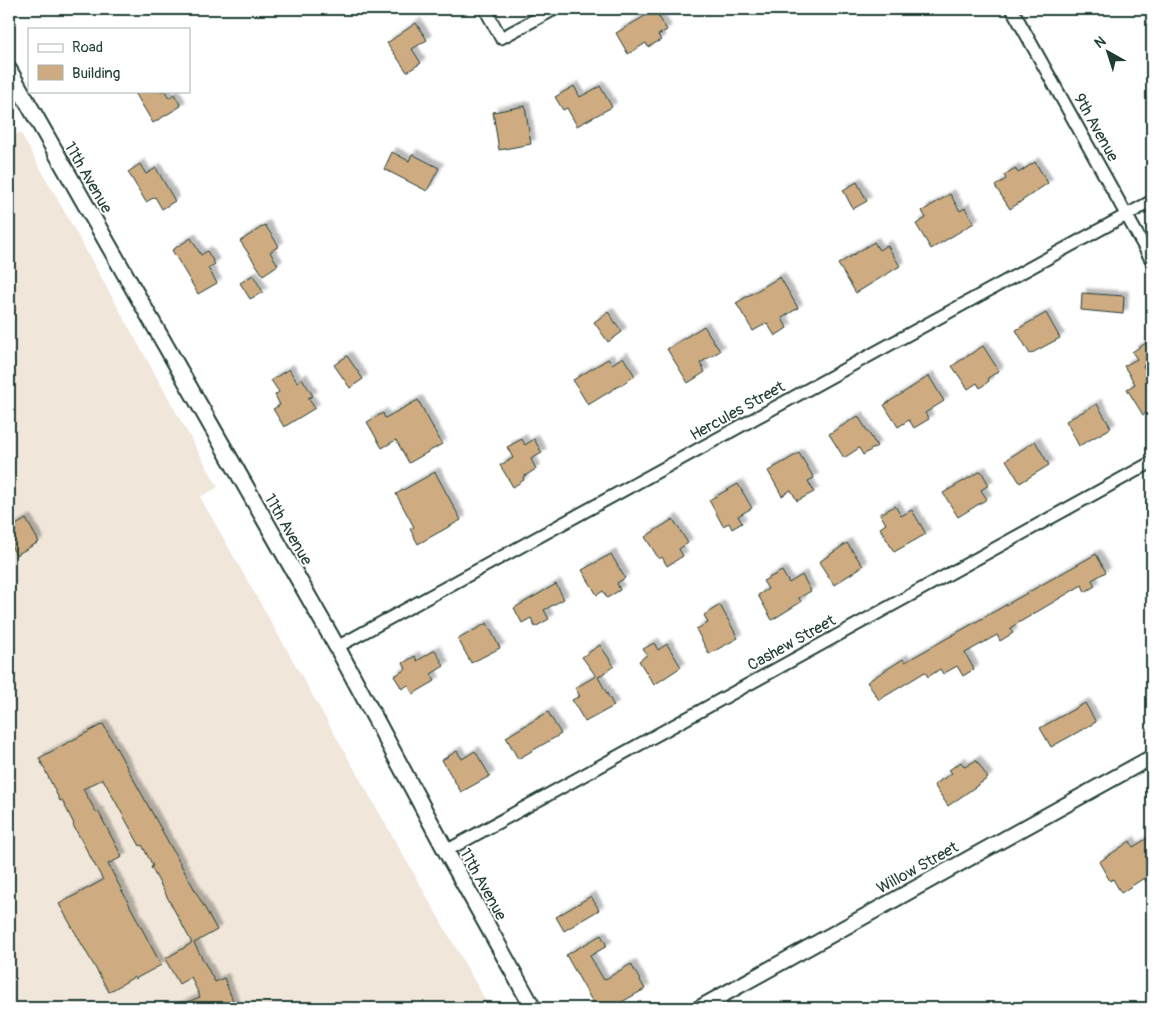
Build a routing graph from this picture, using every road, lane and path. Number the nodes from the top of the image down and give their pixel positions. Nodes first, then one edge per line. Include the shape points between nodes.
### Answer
1 (485, 9) edge
2 (555, 9) edge
3 (1012, 9) edge
4 (9, 70) edge
5 (1152, 201) edge
6 (1127, 215) junction
7 (1152, 261) edge
8 (1152, 462) edge
9 (337, 647) junction
10 (1152, 757) edge
11 (446, 851) junction
12 (533, 1008) edge
13 (700, 1008) edge

1 - 2 street via 501,38
3 - 6 street, 9th Avenue
4 - 9 main road, 11th Avenue
5 - 6 street, Hercules Street
6 - 7 street, 9th Avenue
6 - 9 street, Hercules Street
8 - 11 street, Cashew Street
9 - 11 main road, 11th Avenue
10 - 13 street, Willow Street
11 - 12 main road, 11th Avenue

